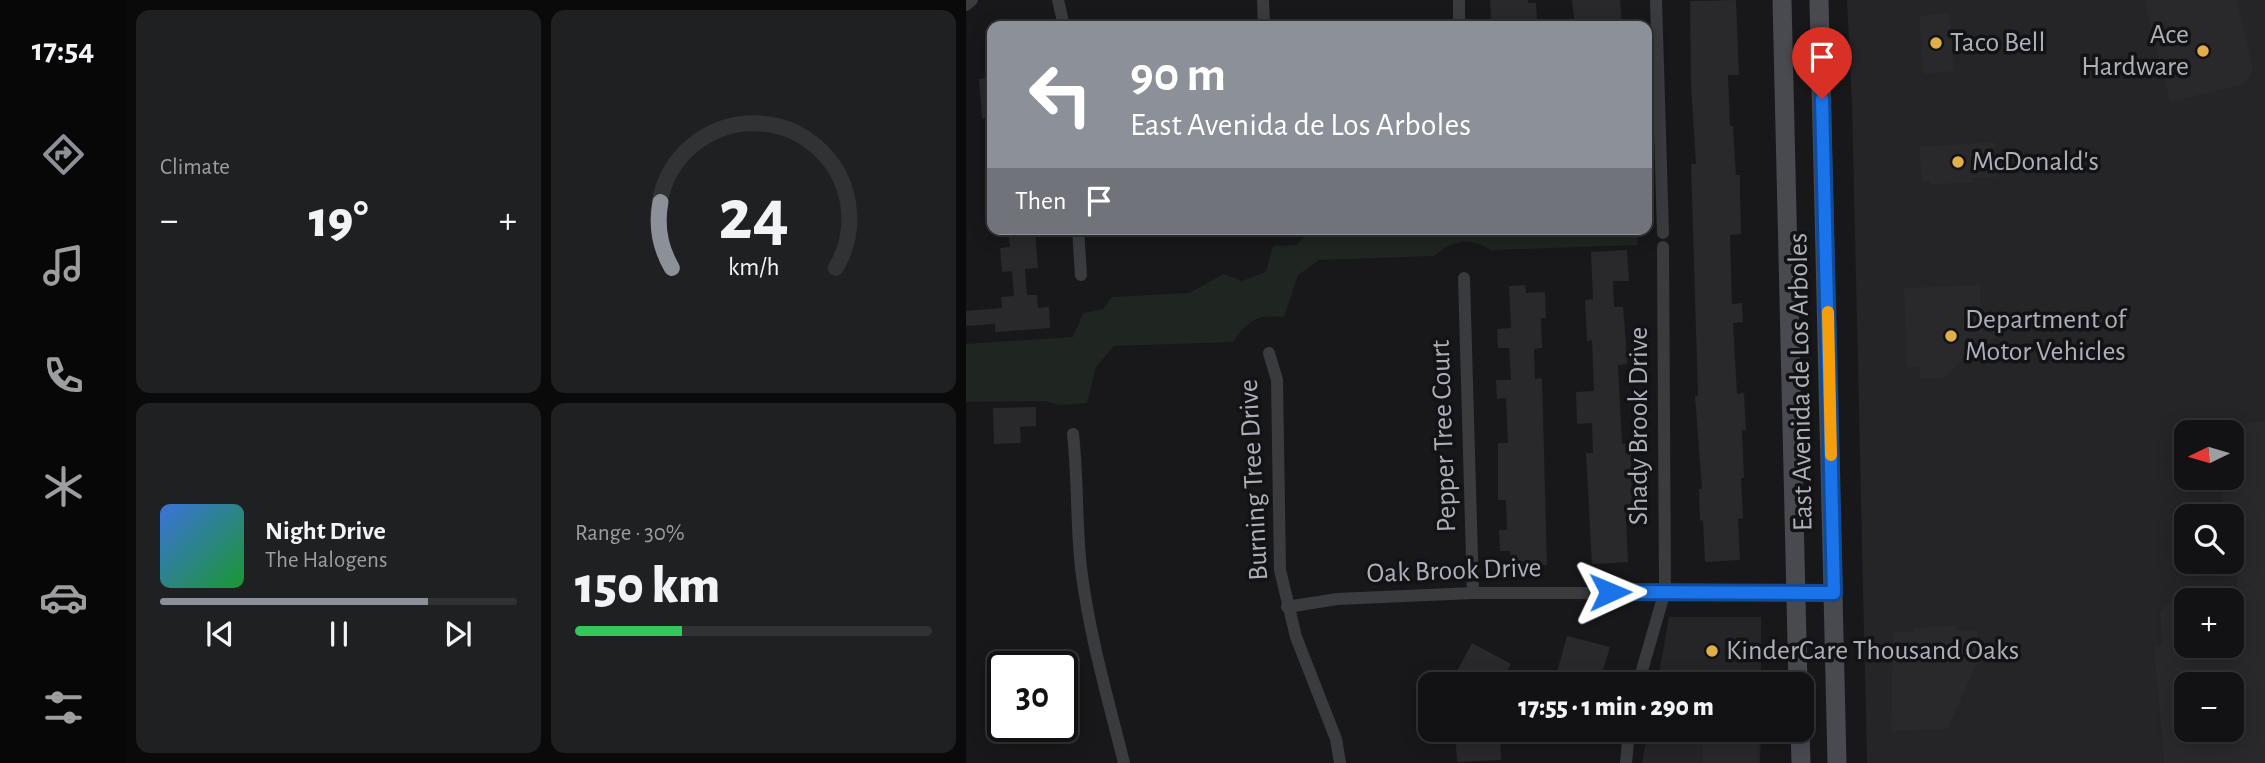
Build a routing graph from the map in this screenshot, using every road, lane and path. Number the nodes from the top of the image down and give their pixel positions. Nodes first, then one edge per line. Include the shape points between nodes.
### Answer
1 (972, 0) edge
2 (1058, 0) edge
3 (1263, 0) edge
4 (1459, 0) edge
5 (1656, 0) edge
6 (1782, 0) edge
7 (1819, 0) edge
8 (966, 5) edge
9 (1063, 21) edge
10 (1264, 21) edge
11 (1459, 21) edge
12 (1663, 233) dead end
13 (1078, 235) edge
14 (1663, 247) dead end
15 (1081, 275) dead end
16 (1464, 278) dead end
17 (1269, 353) dead end
18 (1073, 434) dead end
19 (1665, 591) junction
20 (1796, 592) junction
21 (1473, 593) junction
22 (1834, 593) junction
23 (1287, 607) junction
24 (1641, 672) edge
25 (1798, 672) edge
26 (1628, 742) edge
27 (1800, 742) edge
28 (1124, 763) edge
29 (1340, 763) edge
30 (1626, 763) edge
31 (1801, 763) edge
32 (1837, 763) edge

1 - 8 street
2 - 9 street
3 - 10 street
4 - 11 street
5 - 12 street
6 - 20 main road, East Avenida de Los Arboles
7 - 22 main road, East Avenida de Los Arboles
13 - 15 street
14 - 19 street, Shady Brook Drive
16 - 21 street, Pepper Tree Court
17 - 23 street, Burning Tree Drive via 1277,380 1280,570
18 - 28 street via 1080,566 1090,628
19 - 20 street, Oak Brook Drive
19 - 21 street, Oak Brook Drive
19 - 24 street, Shady Brook Drive
20 - 22 street, Oak Brook Drive
20 - 25 main road, East Avenida de Los Arboles
21 - 23 street, Oak Brook Drive via 1337,598
22 - 32 main road, East Avenida de Los Arboles
23 - 29 street, Burning Tree Drive via 1336,739
26 - 30 street
27 - 31 main road

